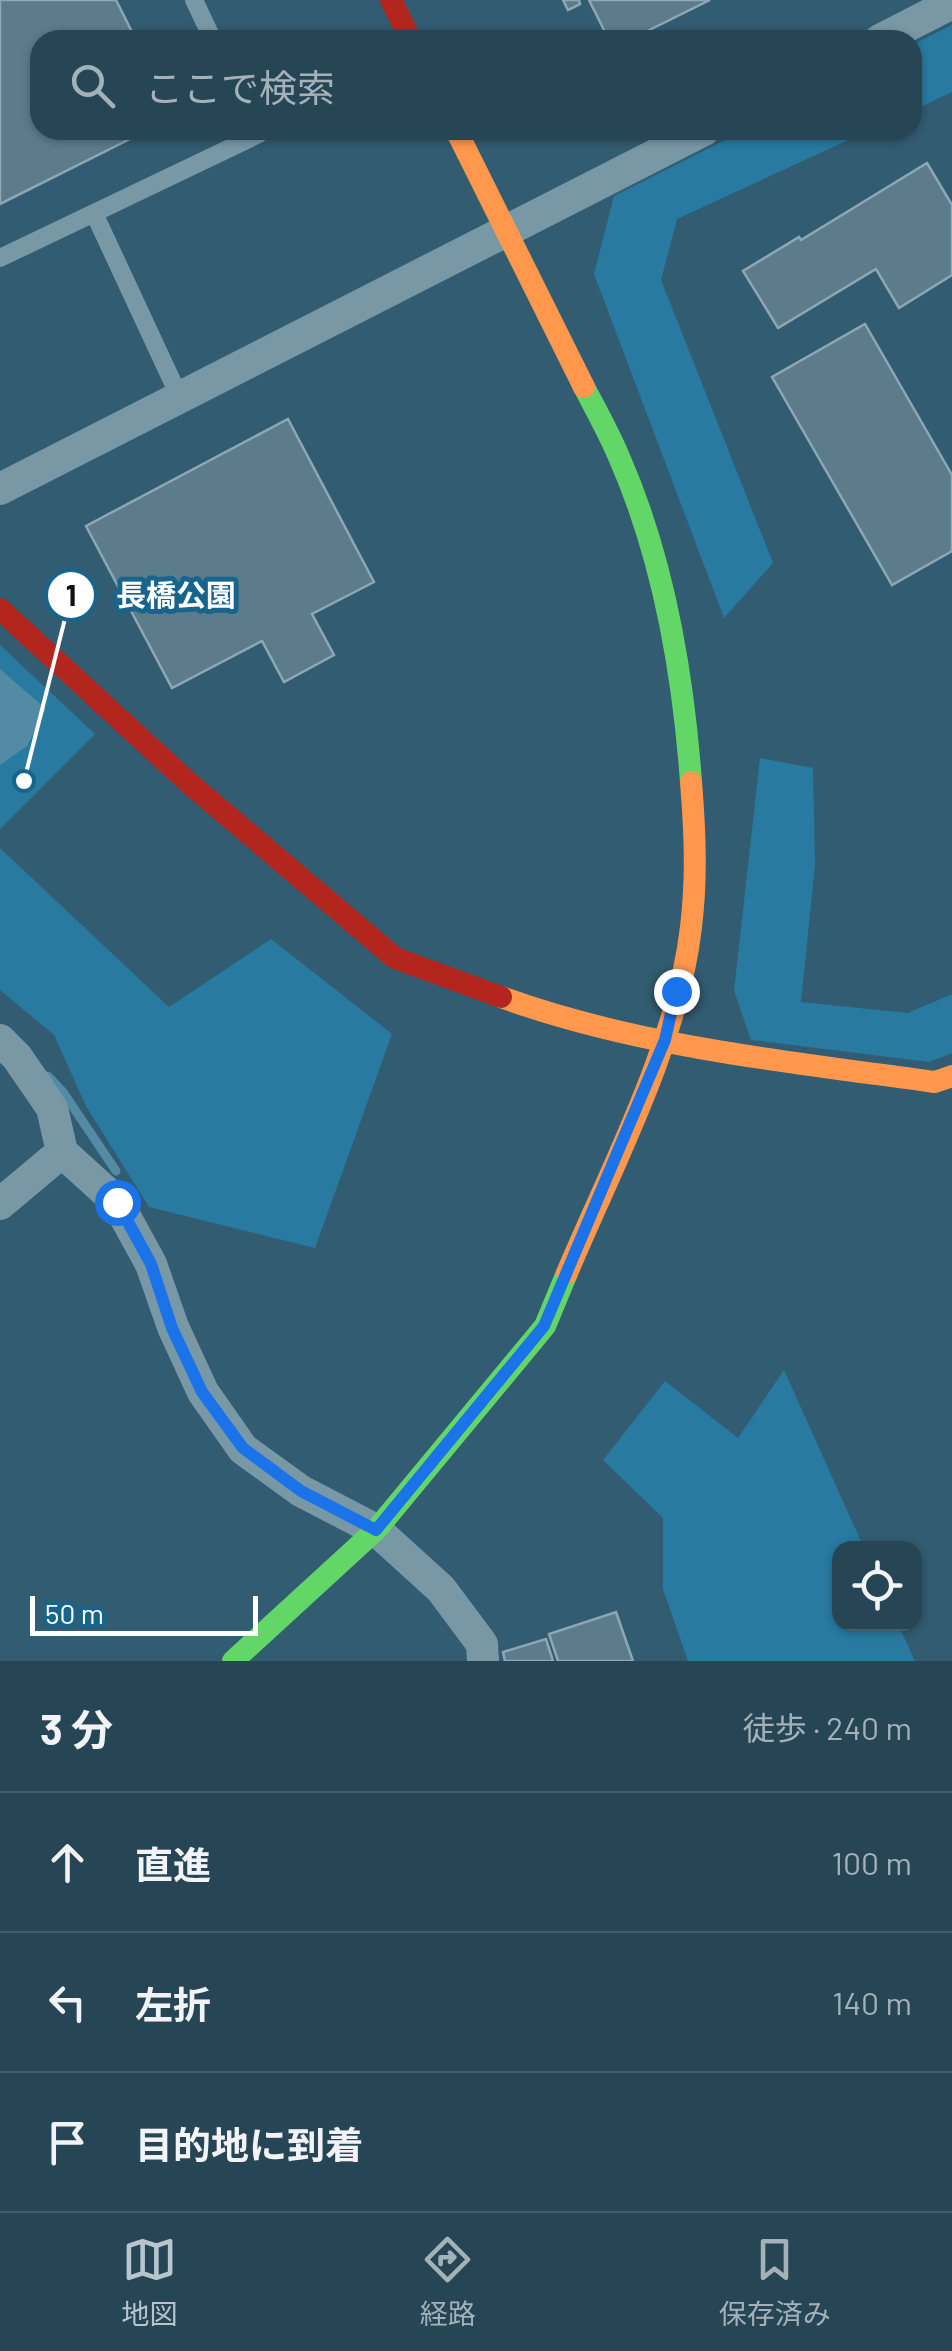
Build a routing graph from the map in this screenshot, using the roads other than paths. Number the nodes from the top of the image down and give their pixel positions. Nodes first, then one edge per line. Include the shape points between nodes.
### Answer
1 (194, 0) edge
2 (390, 0) edge
3 (952, 3) edge
4 (208, 30) edge
5 (406, 30) edge
6 (899, 30) edge
7 (246, 140) edge
8 (461, 140) edge
9 (684, 140) edge
10 (94, 213) junction
11 (506, 231) junction
12 (0, 258) edge
13 (180, 398) junction
14 (0, 489) edge
15 (0, 609) edge
16 (0, 1040) edge
17 (665, 1040) junction
18 (952, 1076) edge
19 (62, 1152) junction
20 (0, 1204) edge
21 (376, 1530) junction
22 (233, 1661) edge
23 (484, 1661) edge

1 - 4 lane
2 - 5 street
3 - 6 street
7 - 10 lane
8 - 11 street
9 - 11 street
10 - 12 lane
10 - 13 lane
11 - 13 street
11 - 17 street via 620,460 655,559 681,674 697,852 691,931
13 - 14 street
15 - 17 street via 395,958 523,1005
16 - 19 street via 52,1108
17 - 18 street via 935,1082
17 - 21 street via 544,1326
19 - 20 street
19 - 21 street via 117,1202 151,1264 202,1392 243,1448 301,1491
21 - 22 street
21 - 23 street via 441,1589 482,1644

